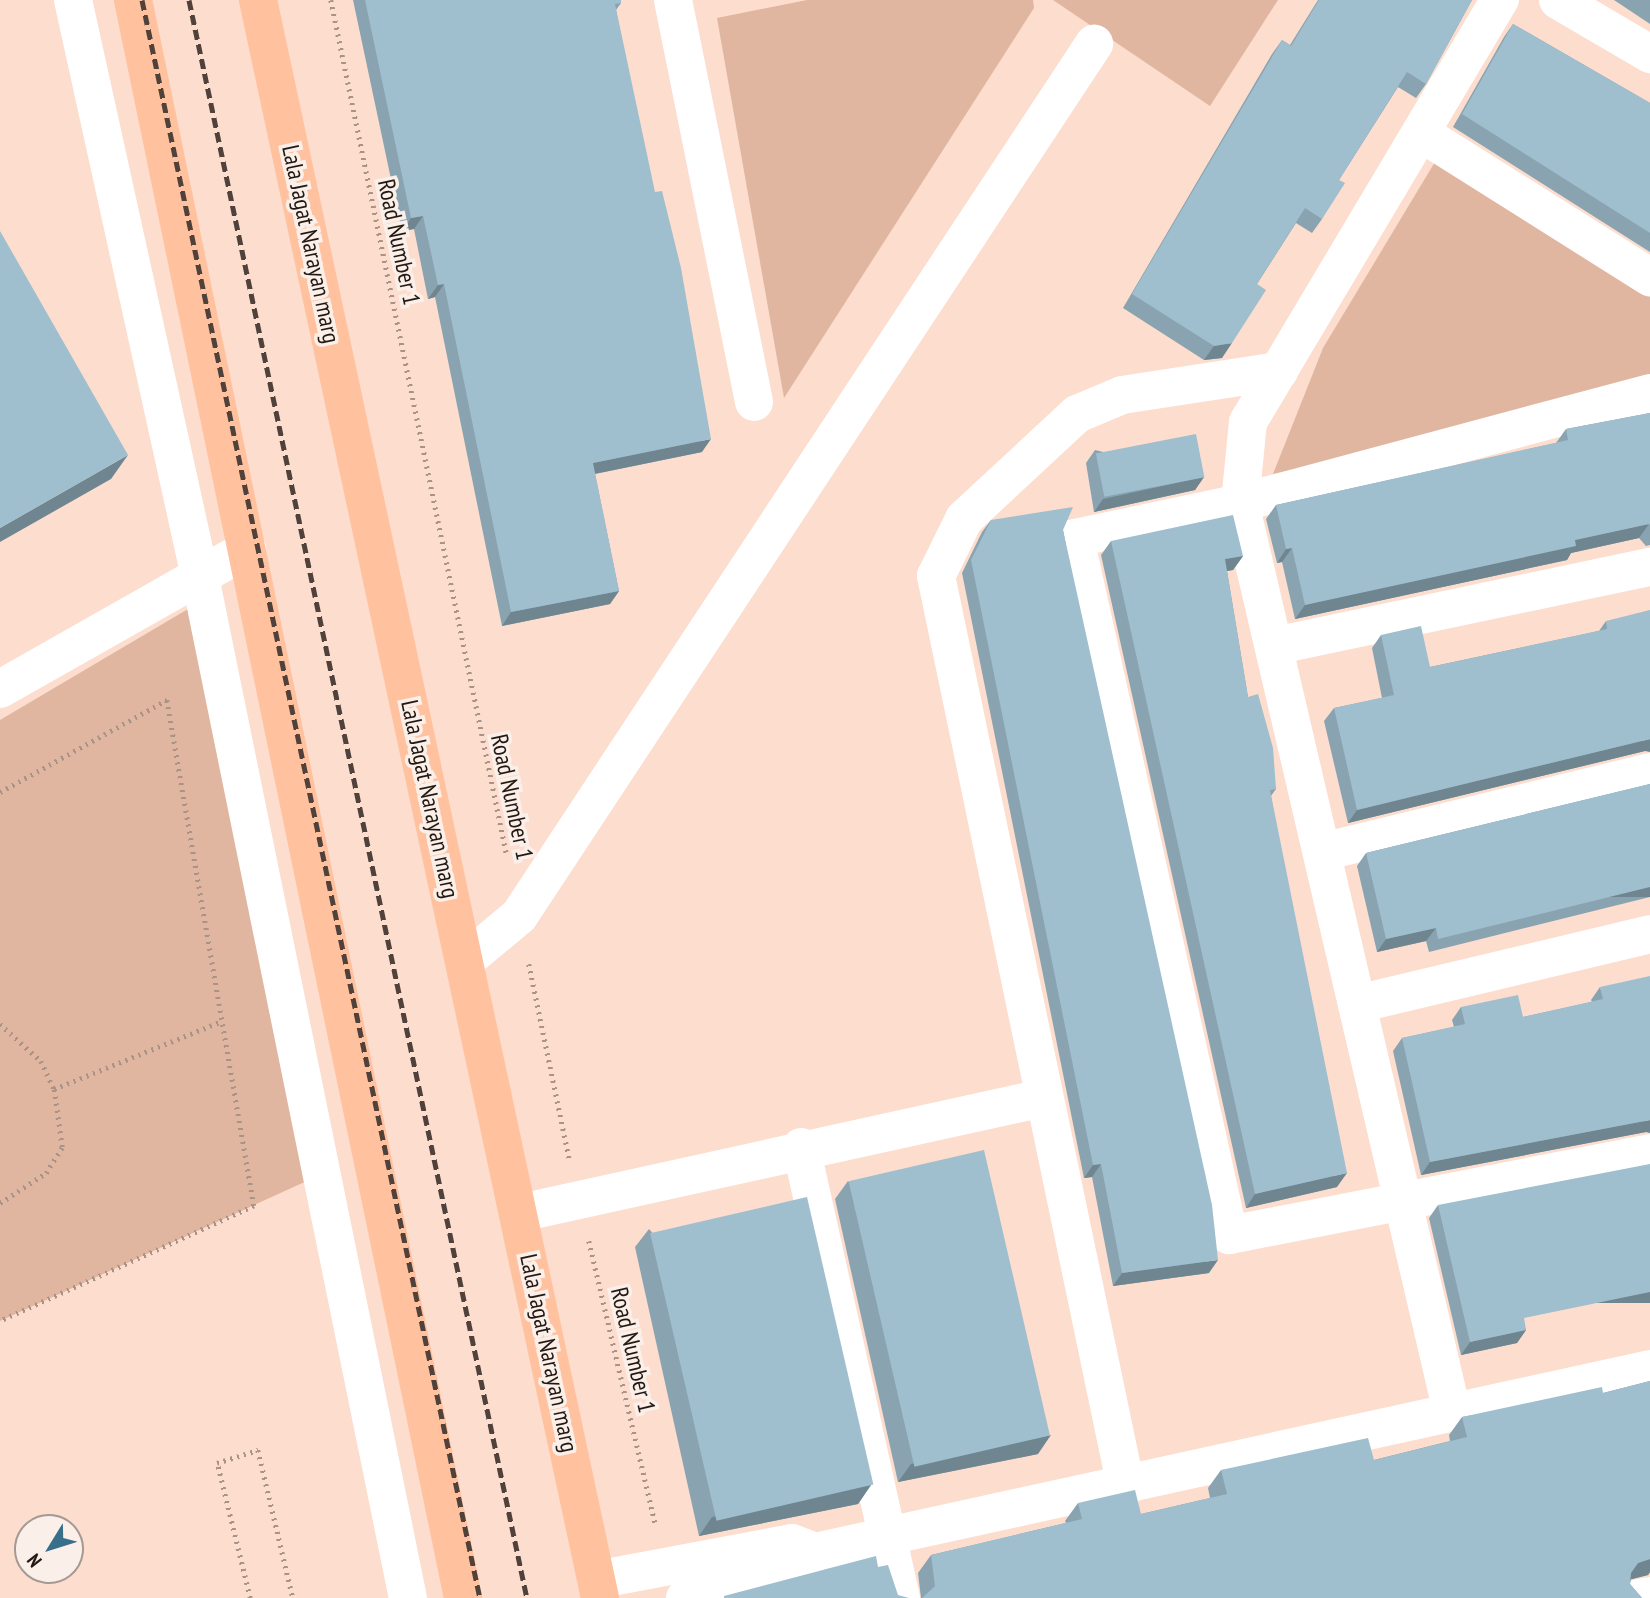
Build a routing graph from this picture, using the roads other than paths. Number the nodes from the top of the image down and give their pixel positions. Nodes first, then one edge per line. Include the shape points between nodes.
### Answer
1 (73, 0) edge
2 (134, 0) edge
3 (258, 0) edge
4 (673, 0) edge
5 (1500, 0) edge
6 (1558, 0) edge
7 (1094, 44) dead end
8 (1650, 54) edge
9 (1421, 133) junction
10 (1650, 277) edge
11 (1279, 371) junction
12 (1650, 393) edge
13 (754, 402) dead end
14 (1240, 503) junction
15 (247, 549) junction
16 (1650, 567) edge
17 (199, 572) junction
18 (1274, 646) junction
19 (0, 689) edge
20 (1650, 772) edge
21 (1322, 852) junction
22 (1650, 934) edge
23 (466, 961) junction
24 (1357, 1004) junction
25 (1044, 1098) junction
26 (802, 1147) junction
27 (1650, 1153) edge
28 (1404, 1204) junction
29 (520, 1213) junction
30 (1650, 1369) edge
31 (1452, 1412) junction
32 (1126, 1487) junction
33 (886, 1536) junction
34 (675, 1582) edge
35 (598, 1589) edge
36 (1650, 1596) edge
37 (408, 1598) edge
38 (463, 1598) edge
39 (901, 1598) edge
40 (1639, 1598) edge

1 - 17 street
2 - 15 main road
3 - 23 main road, Lala Jagat Narayan marg
4 - 13 street
5 - 9 street
6 - 8 street
7 - 23 street via 519,916
9 - 10 street
9 - 11 street
11 - 14 street via 1248,422
11 - 25 street via 1122,396 1077,414 964,519 939,560 936,597
12 - 14 street
14 - 18 street
14 - 28 street via 1075,538 1229,1235
15 - 17 street
15 - 38 main road
16 - 18 street
17 - 19 street
17 - 37 street
18 - 21 street
20 - 21 street
21 - 24 street
22 - 24 street
23 - 29 main road, Lala Jagat Narayan marg
24 - 28 street
25 - 26 street
25 - 32 street
26 - 29 street
26 - 33 street
27 - 28 street
28 - 31 street
29 - 35 main road, Lala Jagat Narayan marg
30 - 31 street
31 - 32 street
32 - 33 street
33 - 34 street via 815,1552 795,1570
33 - 39 street
34 - 35 street
36 - 40 street

